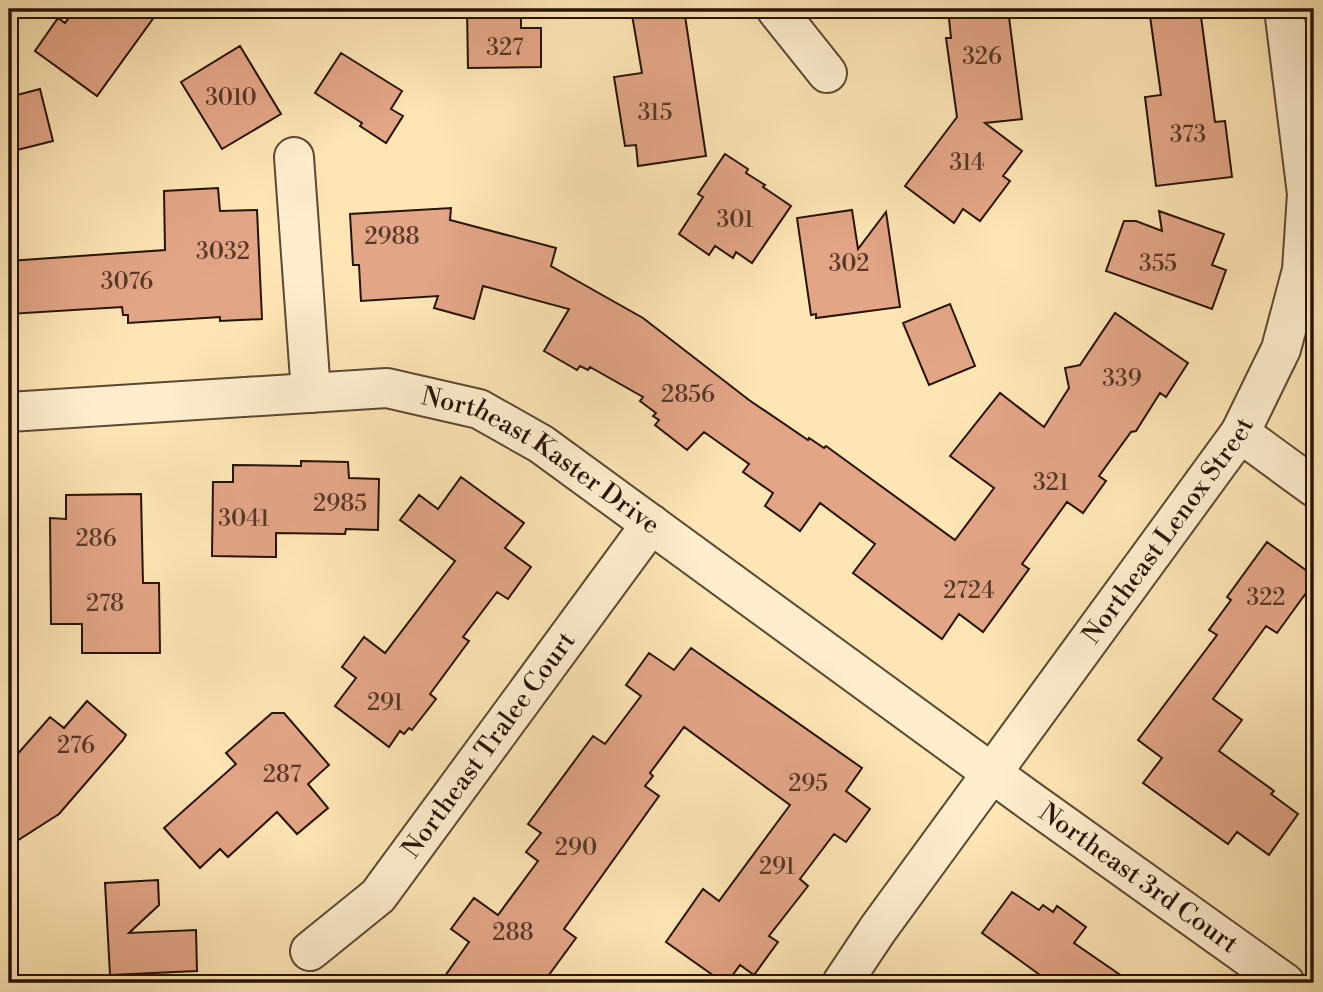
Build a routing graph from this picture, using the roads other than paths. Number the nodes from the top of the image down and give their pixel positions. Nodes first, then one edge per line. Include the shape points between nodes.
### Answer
1 (776, 9) edge
2 (1295, 27) edge
3 (827, 73) dead end
4 (294, 158) dead end
5 (311, 393) junction
6 (9, 412) edge
7 (1240, 433) junction
8 (1314, 487) edge
9 (651, 524) junction
10 (992, 773) junction
11 (310, 951) dead end
12 (842, 983) edge
13 (1285, 983) edge

1 - 3 street
2 - 7 street, Northeast Lenox Street via 1307,194 1302,270 1281,349
4 - 5 street
5 - 6 street, Northeast Kaster Drive
5 - 9 street, Northeast Kaster Drive via 387,388 479,409 541,444
7 - 8 street
7 - 10 street, Northeast Lenox Street
9 - 10 street, Northeast Kaster Drive
9 - 11 street, Northeast Tralee Court via 378,896
10 - 12 street, Northeast Lenox Street
10 - 13 street, Northeast 3rd Court

